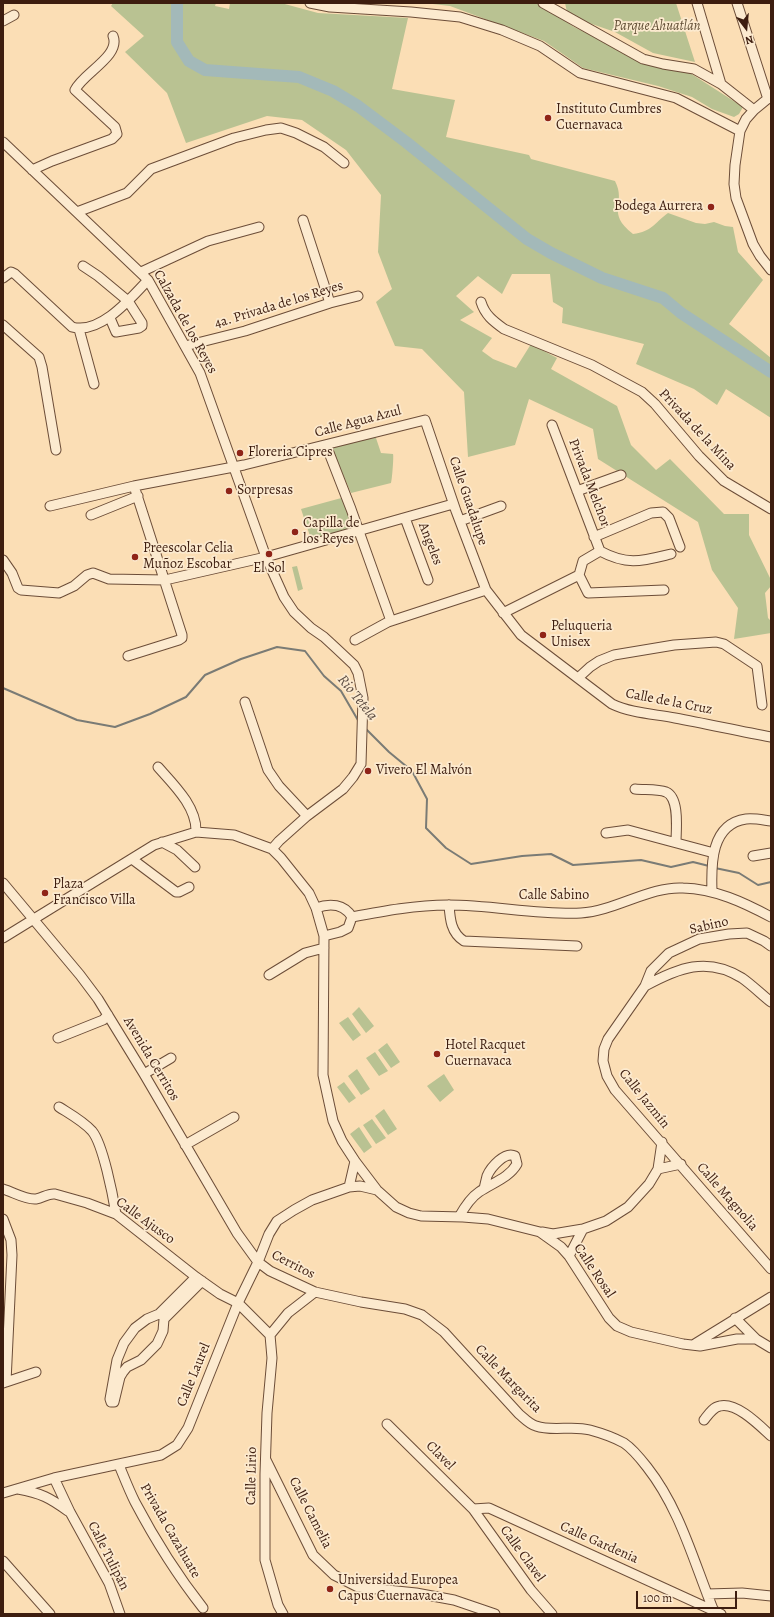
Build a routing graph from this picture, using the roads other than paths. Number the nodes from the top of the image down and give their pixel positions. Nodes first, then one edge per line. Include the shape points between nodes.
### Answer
1 (310, 3) edge
2 (697, 3) edge
3 (737, 3) edge
4 (545, 4) edge
5 (558, 7) edge
6 (14, 15) dead end
7 (3, 21) edge
8 (113, 36) dead end
9 (721, 84) junction
10 (769, 98) edge
11 (754, 110) junction
12 (740, 131) junction
13 (3, 142) edge
14 (344, 163) dead end
15 (32, 170) junction
16 (77, 212) junction
17 (303, 220) dead end
18 (259, 227) dead end
19 (83, 266) dead end
20 (771, 270) edge
21 (141, 272) junction
22 (3, 278) edge
23 (148, 280) junction
24 (358, 296) dead end
25 (128, 301) junction
26 (481, 302) dead end
27 (330, 303) junction
28 (110, 318) junction
29 (3, 325) edge
30 (79, 329) junction
31 (186, 346) junction
32 (94, 384) dead end
33 (425, 420) joint
34 (552, 425) dead end
35 (326, 445) junction
36 (56, 450) dead end
37 (233, 466) junction
38 (621, 475) dead end
39 (134, 486) junction
40 (577, 491) junction
41 (138, 496) junction
42 (453, 504) junction
43 (50, 506) dead end
44 (501, 506) dead end
45 (771, 510) edge
46 (92, 515) dead end
47 (405, 518) junction
48 (460, 521) junction
49 (359, 531) junction
50 (594, 537) junction
51 (680, 547) dead end
52 (600, 551) junction
53 (671, 554) dead end
54 (266, 557) junction
55 (3, 560) edge
56 (579, 574) junction
57 (165, 580) junction
58 (428, 580) dead end
59 (486, 590) junction
60 (664, 590) dead end
61 (503, 613) junction
62 (391, 621) junction
63 (355, 640) dead end
64 (128, 656) dead end
65 (578, 678) junction
66 (245, 702) dead end
67 (762, 706) dead end
68 (771, 738) edge
69 (158, 767) dead end
70 (635, 790) dead end
71 (307, 816) junction
72 (771, 821) edge
73 (196, 832) junction
74 (606, 833) dead end
75 (162, 842) junction
76 (676, 842) junction
77 (272, 849) junction
78 (771, 853) edge
79 (713, 854) junction
80 (753, 856) dead end
81 (132, 858) junction
82 (195, 867) dead end
83 (3, 882) edge
84 (189, 887) dead end
85 (712, 891) junction
86 (449, 905) junction
87 (316, 908) junction
88 (352, 917) junction
89 (771, 918) edge
90 (34, 919) junction
91 (324, 936) junction
92 (3, 938) edge
93 (577, 946) dead end
94 (771, 946) edge
95 (324, 948) junction
96 (660, 961) junction
97 (667, 974) junction
98 (268, 975) dead end
99 (646, 986) junction
100 (771, 1002) edge
101 (108, 1015) junction
102 (58, 1038) dead end
103 (171, 1058) dead end
104 (144, 1074) junction
105 (59, 1107) dead end
106 (234, 1116) dead end
107 (662, 1142) junction
108 (185, 1146) junction
109 (355, 1161) junction
110 (681, 1164) junction
111 (658, 1169) junction
112 (349, 1187) junction
113 (3, 1189) edge
114 (484, 1189) dead end
115 (377, 1190) junction
116 (116, 1214) junction
117 (460, 1217) junction
118 (4, 1223) edge
119 (584, 1229) junction
120 (540, 1232) junction
121 (568, 1256) junction
122 (258, 1262) junction
123 (771, 1269) edge
124 (199, 1279) junction
125 (315, 1292) junction
126 (771, 1297) edge
127 (238, 1303) junction
128 (162, 1316) junction
129 (735, 1318) junction
130 (270, 1335) junction
131 (756, 1339) junction
132 (693, 1345) junction
133 (771, 1348) edge
134 (117, 1360) junction
135 (127, 1367) junction
136 (36, 1372) dead end
137 (4, 1383) edge
138 (704, 1420) dead end
139 (387, 1424) dead end
140 (771, 1436) edge
141 (266, 1460) junction
142 (120, 1465) junction
143 (54, 1478) junction
144 (17, 1489) junction
145 (3, 1493) edge
146 (473, 1508) junction
147 (70, 1512) junction
148 (3, 1561) edge
149 (707, 1594) junction
150 (771, 1596) edge
151 (203, 1608) dead end
152 (717, 1612) edge
153 (50, 1614) edge
154 (120, 1614) edge
155 (283, 1614) edge
156 (495, 1614) edge
157 (552, 1614) edge

1 - 12 street via 330,7 460,17 502,30 540,46 580,73 676,98
2 - 9 street
3 - 10 street
4 - 5 street
5 - 9 street via 643,59 694,69
6 - 7 street
8 - 15 street via 113,51 75,90 115,127 117,134 112,139
9 - 11 street
10 - 11 street
11 - 12 street
12 - 20 street via 735,164 736,198 753,244
13 - 15 street, Calzada de los Reyes
14 - 16 street via 324,147 296,133 280,128 266,130 234,138 151,169 127,193
15 - 16 street, Calzada de los Reyes
16 - 21 street, Calzada de los Reyes
17 - 27 street
18 - 21 street via 208,241
19 - 25 street
21 - 23 street, Calzada de los Reyes
22 - 30 street via 11,272 15,274 72,327
23 - 25 street
23 - 31 street, Calzada de los Reyes
24 - 27 street, 4a. Privada de los Reyes
25 - 28 street
25 - 28 street via 142,326 116,332
26 - 45 street, Privada de la Mina via 484,312 504,329 592,366 642,392 724,481
27 - 31 street, 4a. Privada de los Reyes via 245,331
28 - 30 street
29 - 36 street via 39,357
30 - 32 street
31 - 37 street, Calzada de los Reyes via 200,373
33 - 35 street, Calle Agua Azul
33 - 42 street, Calle Guadalupe
34 - 40 street, Privada Melchor
35 - 37 street, Calle Agua Azul
35 - 49 street
37 - 39 street, Calle Agua Azul
37 - 54 street, Calzada de los Reyes
38 - 40 street
39 - 41 street
39 - 43 street, Calle Agua Azul
40 - 50 street, Privada Melchor
41 - 46 street
41 - 57 street
42 - 47 street
42 - 48 street, Calle Guadalupe
44 - 48 street
47 - 49 street
47 - 58 street, Angeles
48 - 59 street, Calle Guadalupe
49 - 54 street
49 - 62 street
50 - 51 street via 652,513 663,512 669,518
50 - 52 street, Privada Melchor
52 - 53 street via 630,562
52 - 56 street via 583,561
54 - 57 street
54 - 71 street, Calzada de los Reyes via 284,597 294,612 354,665 362,690 361,764 343,789
55 - 57 street via 21,590 59,592 74,586 93,573 109,579
56 - 60 street via 588,593
56 - 61 street
57 - 64 street via 182,638
59 - 61 street, Calle de la Cruz
59 - 62 street
61 - 65 street, Calle de la Cruz via 521,635
62 - 63 street
65 - 67 street via 595,664 614,655 674,645 716,642 724,644 758,666
65 - 68 street, Calle de la Cruz via 616,706
66 - 71 street via 268,770
69 - 73 street via 188,805
70 - 76 street via 666,792 671,795 676,813
71 - 77 street, Calzada de los Reyes
72 - 79 street via 752,818 731,824 720,836
73 - 75 street
73 - 77 street via 234,835
74 - 76 street via 628,830
75 - 81 street
75 - 82 street via 177,850
76 - 79 street
77 - 87 street, Calle Rosal via 301,882
78 - 80 street
79 - 85 street
81 - 84 street via 176,892
81 - 90 street
83 - 90 street, Avenida Cerritos
85 - 86 street, Calle Sabino via 674,888 582,913
85 - 89 street, Calle Sabino
86 - 88 street, Calle Sabino via 422,906
86 - 93 street via 454,932 464,941
87 - 88 street via 339,906
87 - 91 street, Calle Rosal
88 - 91 street via 348,928
90 - 92 street
90 - 101 street, Avenida Cerritos via 80,975
91 - 95 street, Calle Rosal
94 - 96 street, Sabino via 747,934 730,934 699,939 669,953
95 - 98 street via 305,953
95 - 109 street, Calle Rosal via 323,1075 334,1121 342,1141
96 - 97 street
96 - 99 street, Sabino via 651,971
97 - 99 street
97 - 100 street via 678,969 709,966 728,971 742,978
99 - 107 street, Calle Jazmín via 608,1039 603,1061 607,1076 615,1090
101 - 102 street via 103,1020
101 - 104 street, Avenida Cerritos
103 - 104 street
104 - 108 street, Avenida Cerritos
105 - 116 street via 81,1122 96,1137
106 - 108 street
107 - 110 street, Calle Magnolia
107 - 111 street, Calle Jazmín
108 - 122 street, Avenida Cerritos via 237,1233
109 - 112 street
109 - 115 street, Calle Rosal
110 - 111 street
110 - 123 street, Calle Magnolia
111 - 119 street, Calle Jazmín via 628,1207 606,1221
112 - 115 street, Calle Laurel via 360,1186
112 - 122 street, Calle Laurel via 312,1200 277,1221
113 - 116 street, Calle Ajusco via 32,1199 55,1194 87,1202
114 - 117 street via 470,1201
115 - 117 street, Calle Rosal via 396,1207 409,1213 437,1218
116 - 124 street, Calle Ajusco
117 - 120 street, Calle Rosal via 488,1219
118 - 137 street via 11,1240 12,1255
119 - 120 street, Calle Jazmín via 553,1234
119 - 121 street
120 - 121 street, Calle Rosal via 561,1247
121 - 132 street, Calle Rosal via 604,1311 617,1326 631,1332
122 - 125 street, Cerritos via 270,1271
122 - 127 street, Calle Laurel
124 - 127 street, Calle Ajusco
124 - 128 street
125 - 130 street via 288,1314
125 - 149 street, Calle Margarita via 405,1309 422,1315 444,1332 530,1424 541,1427 588,1429 624,1444 639,1456 667,1497 681,1524
126 - 129 street
127 - 130 street, Calle Ajusco
127 - 142 street, Calle Laurel via 184,1437 161,1455
128 - 134 street via 147,1319 135,1328 124,1343
128 - 135 street via 163,1331 157,1344 141,1360
129 - 131 street
129 - 132 street
130 - 141 street, Calle Lirio via 272,1358
131 - 132 street, Calle Rosal via 737,1339 705,1346
131 - 133 street
134 - 135 street via 119,1365
134 - 135 street via 110,1399 112,1403 116,1399 120,1377
136 - 137 street
138 - 140 street via 712,1410 720,1406 729,1406 742,1412
139 - 146 street, Clavel
141 - 155 street, Calle Lirio via 265,1560
141 - 156 street, Calle Camelia via 314,1555 334,1575 358,1587 454,1600
142 - 143 street, Calle Laurel
142 - 151 street, Privada Cazahuate via 134,1501 189,1591
143 - 144 street, Calle Laurel
143 - 147 street, Calle Tulipán
144 - 145 street, Calle Laurel
144 - 147 street, Calle Tulipán via 38,1493
146 - 152 street, Calle Gardenia via 489,1508
146 - 157 street, Calle Clavel via 530,1590
147 - 154 street, Calle Tulipán via 109,1583
148 - 153 street
149 - 150 street via 742,1593
149 - 152 street, Calle Margarita

